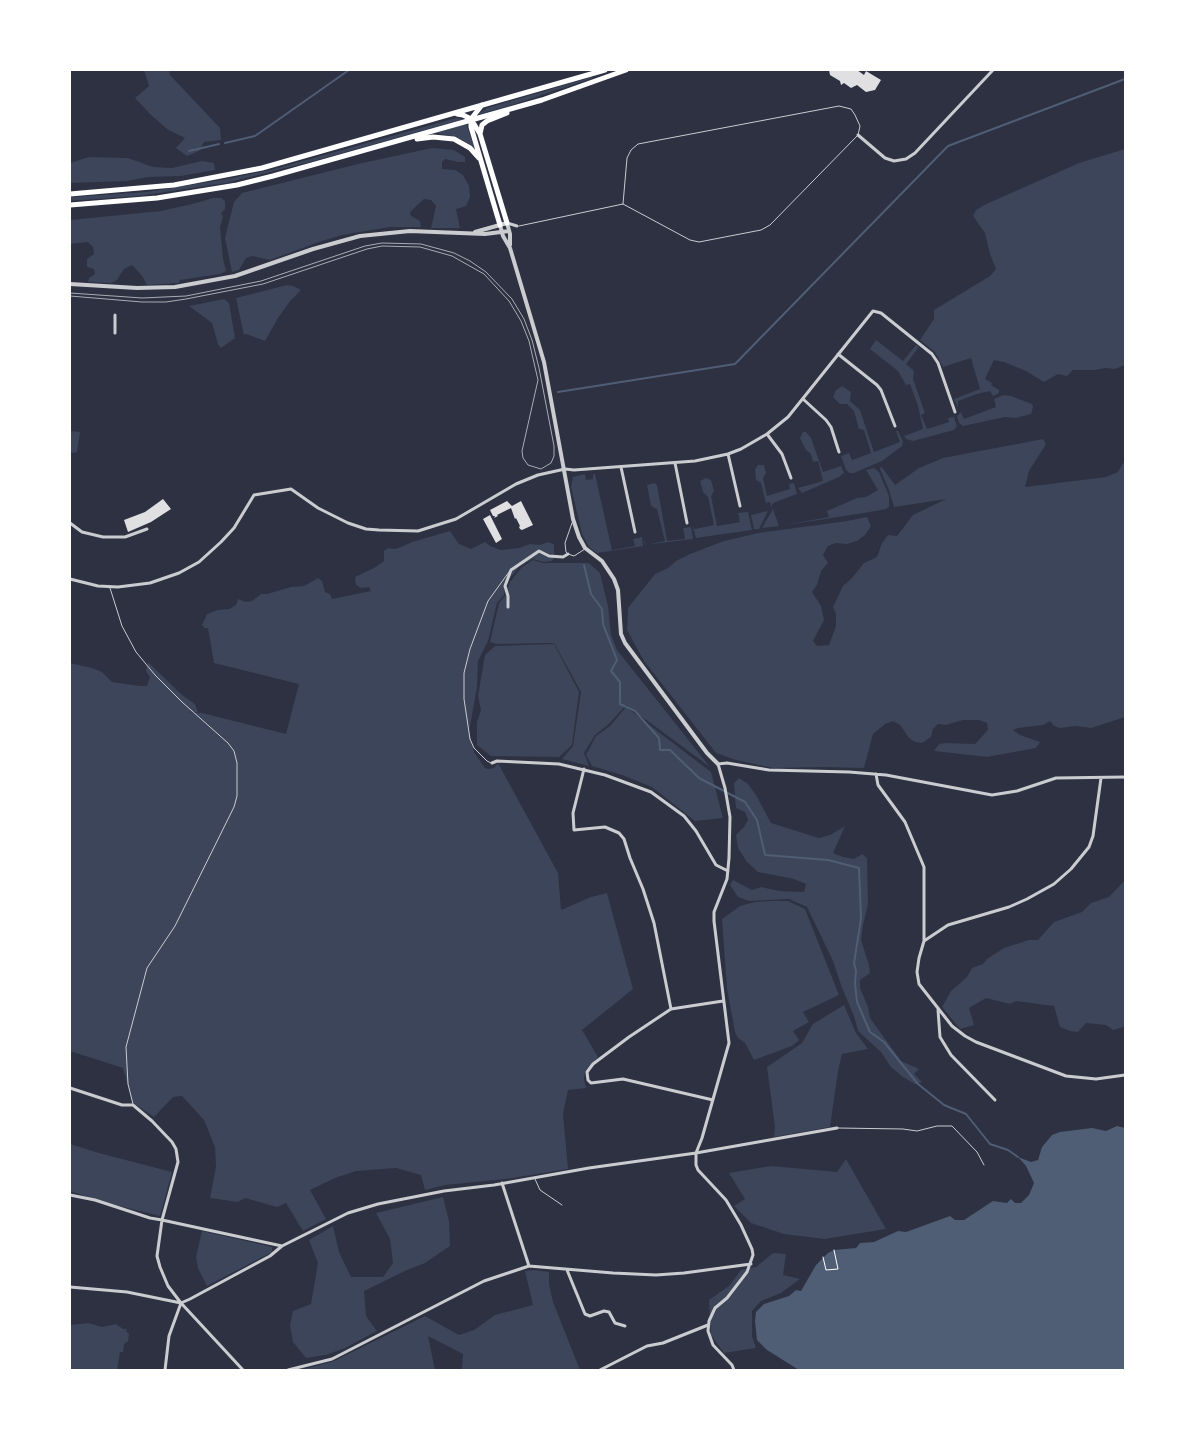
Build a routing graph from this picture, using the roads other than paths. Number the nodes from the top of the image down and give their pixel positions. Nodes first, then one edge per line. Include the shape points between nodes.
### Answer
1 (604, 70) edge
2 (626, 70) edge
3 (993, 70) edge
4 (542, 100) junction
5 (482, 105) junction
6 (456, 114) junction
7 (471, 119) junction
8 (480, 134) junction
9 (858, 135) junction
10 (404, 140) junction
11 (480, 159) junction
12 (70, 194) edge
13 (623, 204) junction
14 (70, 205) edge
15 (507, 223) junction
16 (500, 225) junction
17 (516, 226) junction
18 (509, 231) junction
19 (502, 232) junction
20 (473, 233) junction
21 (510, 245) junction
22 (70, 284) edge
23 (114, 315) dead end
24 (115, 333) dead end
25 (838, 354) junction
26 (803, 399) junction
27 (955, 412) dead end
28 (895, 426) dead end
29 (767, 434) junction
30 (839, 452) dead end
31 (728, 454) junction
32 (675, 463) junction
33 (621, 467) junction
34 (565, 469) junction
35 (791, 478) dead end
36 (740, 506) dead end
37 (573, 519) junction
38 (70, 522) edge
39 (687, 523) dead end
40 (147, 529) dead end
41 (635, 532) dead end
42 (585, 548) junction
43 (568, 554) junction
44 (511, 570) junction
45 (70, 579) edge
46 (110, 588) junction
47 (508, 607) dead end
48 (492, 763) joint
49 (718, 764) junction
50 (584, 769) junction
51 (876, 774) junction
52 (1125, 777) edge
53 (1101, 778) junction
54 (728, 871) junction
55 (924, 941) junction
56 (723, 1001) junction
57 (671, 1009) junction
58 (938, 1010) junction
59 (1125, 1075) edge
60 (70, 1088) edge
61 (713, 1100) junction
62 (995, 1100) dead end
63 (133, 1105) junction
64 (838, 1128) joint
65 (696, 1153) junction
66 (984, 1165) dead end
67 (535, 1178) junction
68 (502, 1183) junction
69 (70, 1195) edge
70 (562, 1205) dead end
71 (162, 1220) junction
72 (282, 1246) junction
73 (751, 1264) junction
74 (529, 1266) junction
75 (567, 1269) junction
76 (70, 1287) edge
77 (181, 1303) junction
78 (708, 1325) junction
79 (625, 1326) dead end
80 (165, 1370) edge
81 (243, 1370) edge
82 (288, 1370) edge
83 (600, 1370) edge
84 (734, 1370) edge

1 - 5 highway
2 - 4 highway
3 - 9 street via 906,159 894,161 885,158
4 - 7 highway
4 - 8 highway via 490,119 484,123
5 - 6 highway
5 - 7 highway
6 - 7 highway
6 - 12 highway via 242,172 154,187
7 - 8 highway
7 - 10 highway
7 - 11 highway
8 - 15 highway
9 - 13 lane via 770,225 761,230 699,242
9 - 13 lane via 860,126 855,115 846,107 839,106 642,142 628,158
10 - 11 highway via 454,139 470,148
10 - 14 highway via 237,185 157,198
11 - 16 highway
13 - 17 lane
15 - 16 street
15 - 17 street
15 - 18 street
16 - 19 street
16 - 20 street
17 - 18 street
18 - 19 street
18 - 21 street
19 - 20 street
19 - 21 street
20 - 22 street via 422,231 360,236 313,248 235,276 175,287
21 - 34 street via 544,362
23 - 24 street
25 - 26 street
25 - 27 street via 870,313 881,313 932,354
25 - 28 street via 882,390
26 - 29 street
26 - 30 street via 831,427
29 - 31 street
29 - 35 street via 782,454
31 - 32 street
31 - 36 street
32 - 33 street
32 - 39 street
33 - 34 street
33 - 41 street
34 - 37 street
34 - 46 street via 527,479 456,519 418,530 366,529 318,508 292,489 252,496 234,528 199,562 166,579
37 - 42 street
37 - 43 lane via 564,547
38 - 40 street via 82,532 103,538 125,537
42 - 43 lane via 574,556
42 - 49 street via 602,561 614,579 625,643
43 - 44 street via 549,556 539,551
44 - 47 street via 505,586
44 - 48 lane via 488,601 464,673 464,698 472,745
45 - 46 street
46 - 63 lane via 122,626 144,664 228,743 237,763 234,806 175,926 147,968 126,1047
48 - 50 street via 559,764
49 - 51 street via 769,770
49 - 54 street via 730,817
50 - 54 street via 660,797 696,831 716,865
50 - 57 street via 573,813 574,830 605,827 624,838 654,923
51 - 53 street via 992,795 1017,791 1056,778
51 - 55 street via 878,785 905,822 924,867
52 - 53 street
53 - 55 street via 1093,836 1089,847 1071,869 1054,884 1027,899 948,925
54 - 56 street via 714,912
55 - 58 street via 918,958 919,984
56 - 57 street
56 - 61 street via 729,1043
57 - 61 street via 593,1064 587,1072 588,1080 594,1083 623,1079
58 - 59 street via 965,1036 1048,1070 1080,1079
58 - 62 street via 940,1037 950,1055
60 - 63 street via 122,1105
61 - 65 street
63 - 71 street via 165,1133 176,1149 176,1173
64 - 65 street
64 - 66 lane via 917,1131 952,1126 977,1152
65 - 67 street
65 - 73 street via 698,1170 721,1194 749,1241 753,1255
67 - 68 street
67 - 70 lane via 540,1190
68 - 72 street via 360,1208
68 - 74 street
69 - 71 street
71 - 72 street
71 - 77 street via 158,1249 160,1267 168,1286
72 - 77 street via 270,1256
73 - 75 street via 656,1275
73 - 78 street via 739,1284 715,1308
74 - 75 street
74 - 82 street via 484,1280 332,1359
75 - 79 street via 585,1314 609,1312 615,1323
76 - 77 street via 127,1292
77 - 80 street via 169,1336
77 - 81 street
78 - 83 street via 647,1346
78 - 84 street via 712,1345

